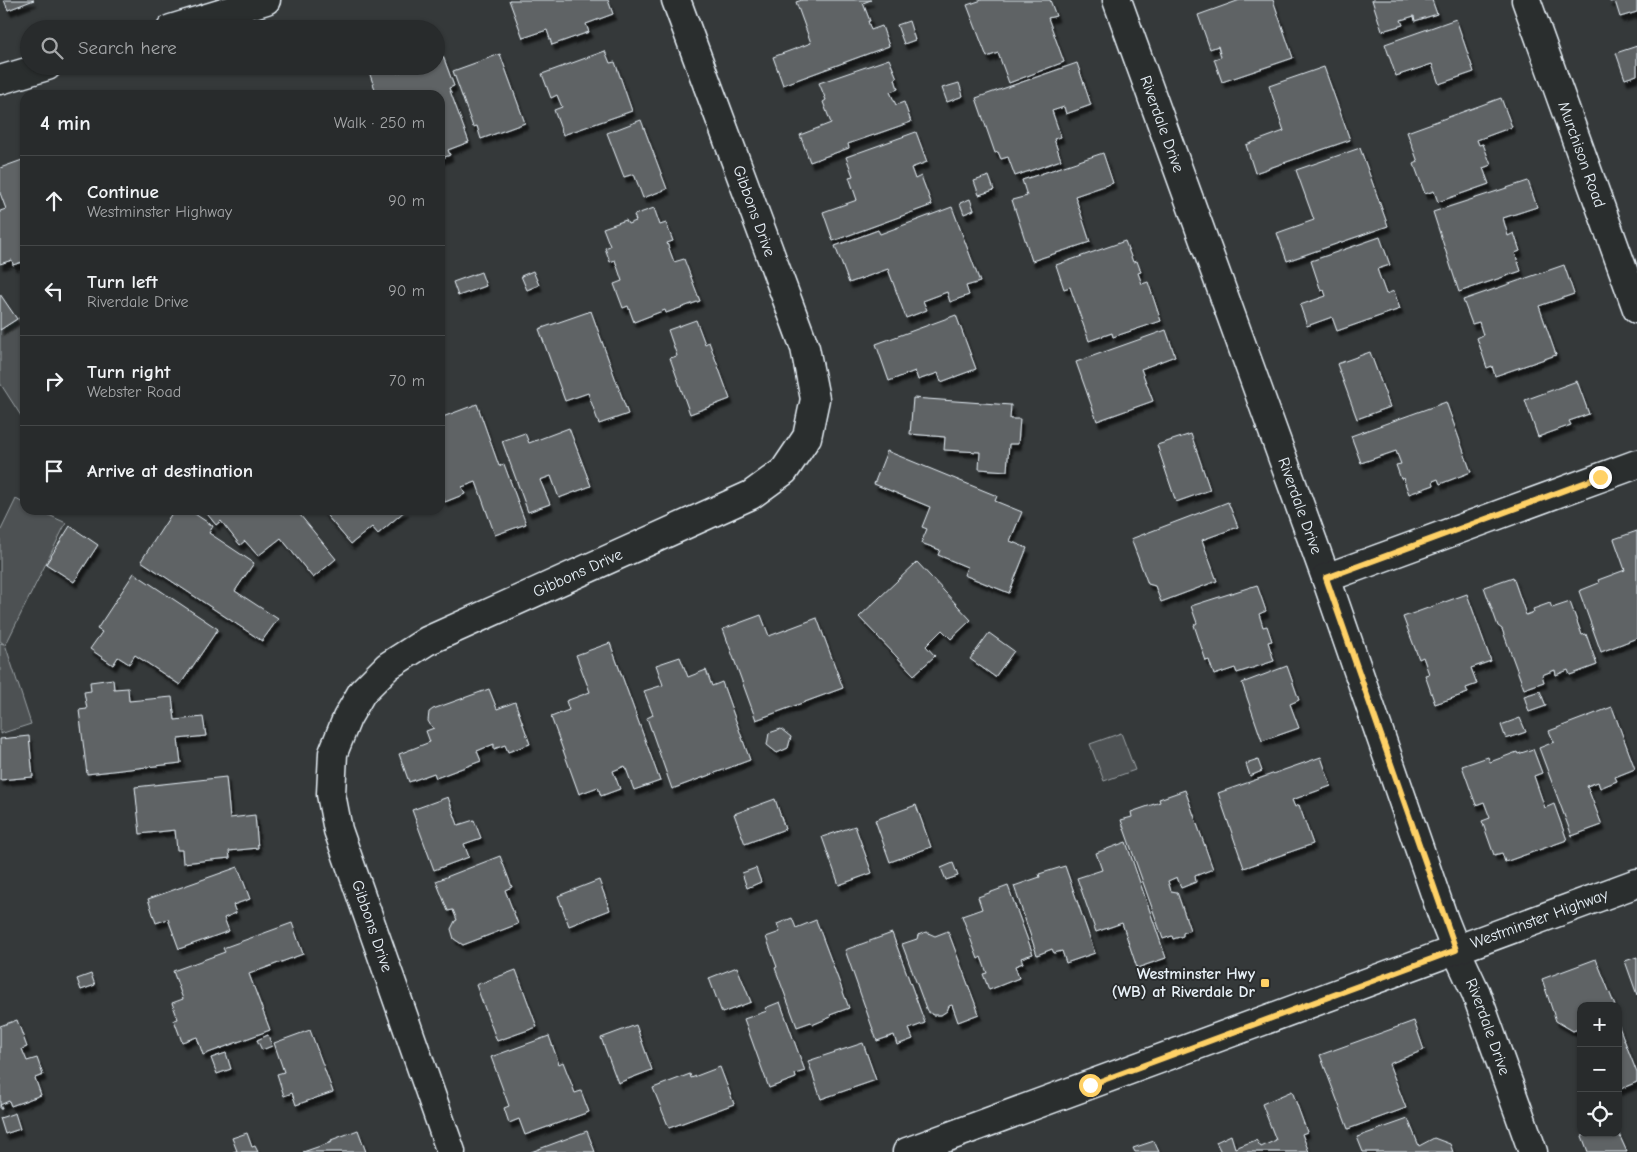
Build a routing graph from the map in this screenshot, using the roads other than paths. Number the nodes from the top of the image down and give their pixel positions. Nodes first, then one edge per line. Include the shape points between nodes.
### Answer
1 (266, 0) edge
2 (676, 0) edge
3 (1117, 0) edge
4 (1526, 0) edge
5 (200, 20) edge
6 (20, 74) edge
7 (0, 80) edge
8 (1637, 309) edge
9 (1637, 464) edge
10 (1326, 578) junction
11 (1637, 884) edge
12 (1456, 950) junction
13 (451, 1152) edge
14 (908, 1152) edge
15 (1533, 1152) edge

1 - 5 street
2 - 13 street, Gibbons Drive via 805,348 815,399 807,437 784,471 751,495 427,641 388,666 362,692 347,718 333,753 331,794 338,830
3 - 10 street, Riverdale Drive
4 - 8 street, Murchison Road
6 - 7 street
9 - 10 street
10 - 12 street, Riverdale Drive
11 - 12 street, Westminster Highway
12 - 14 street, Westminster Highway
12 - 15 street, Riverdale Drive via 1476,993

